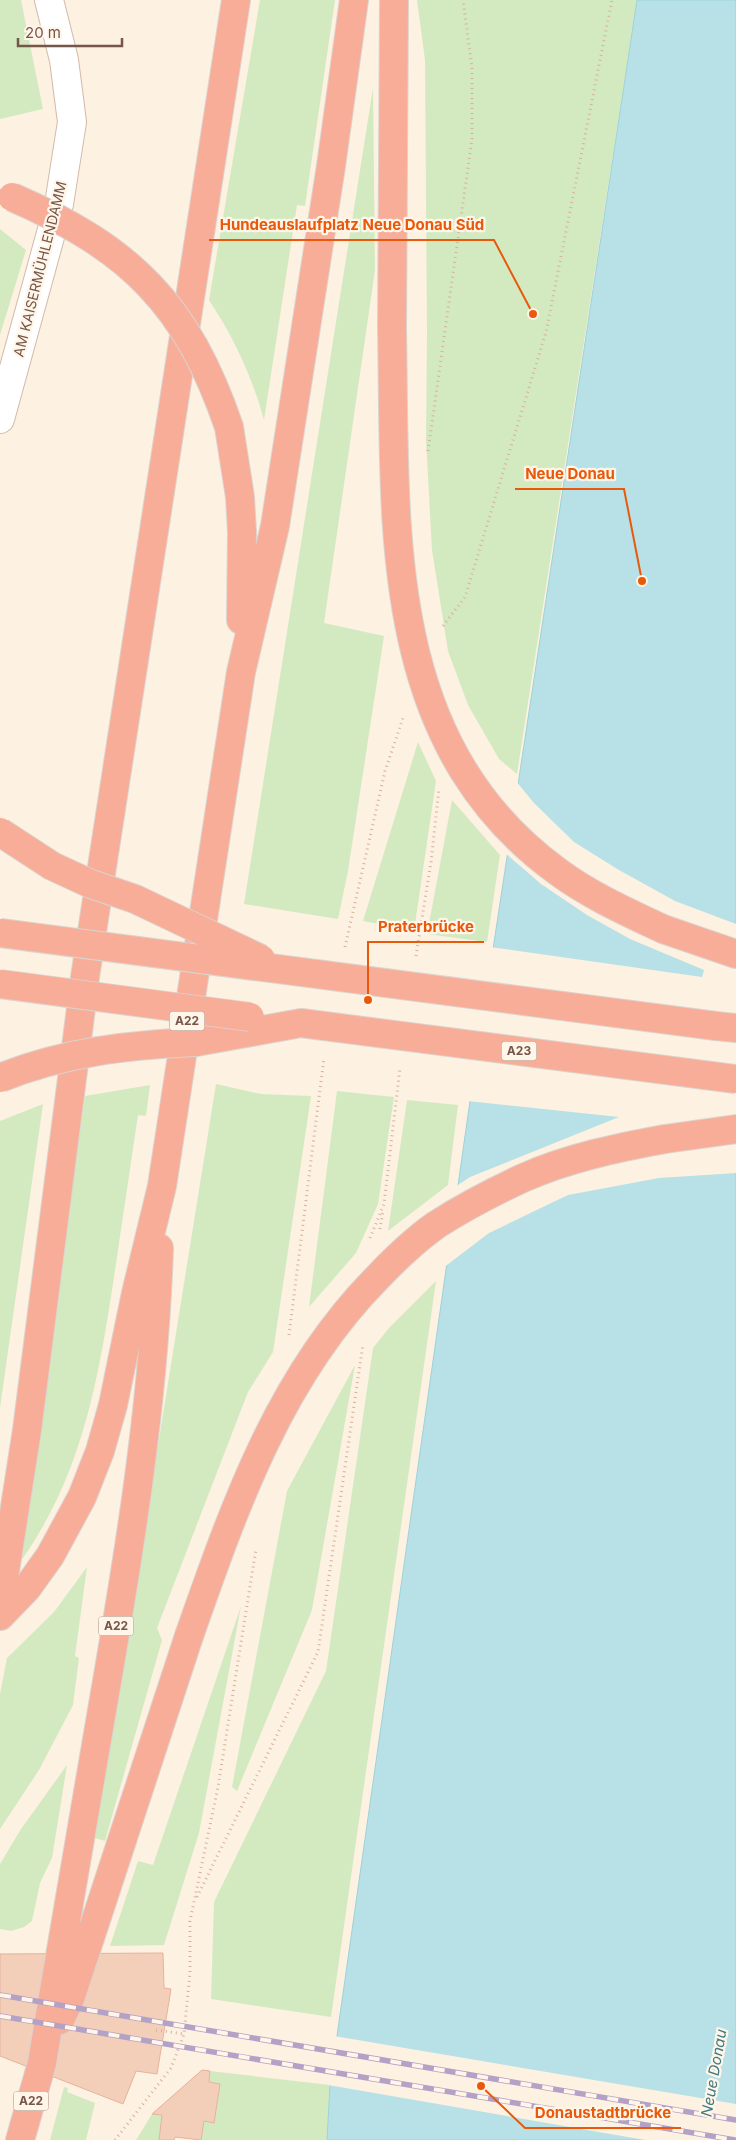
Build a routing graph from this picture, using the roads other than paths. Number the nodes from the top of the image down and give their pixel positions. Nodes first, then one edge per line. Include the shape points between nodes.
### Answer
1 (49, 0) edge
2 (236, 0) edge
3 (354, 0) edge
4 (394, 0) edge
5 (6, 195) edge
6 (0, 419) edge
7 (241, 672) junction
8 (0, 832) edge
9 (0, 934) edge
10 (736, 954) edge
11 (282, 970) junction
12 (0, 984) edge
13 (301, 1023) junction
14 (736, 1028) edge
15 (0, 1078) edge
16 (736, 1079) edge
17 (736, 1129) edge
18 (162, 1186) junction
19 (0, 1603) edge
20 (0, 1616) edge
21 (42, 2062) junction
22 (20, 2140) edge

1 - 6 street, AM KAISERMÜHLENDAMM via 64,60 72,122 59,204
2 - 19 highway via 84,978 27,1430
3 - 7 highway via 275,526
4 - 10 highway, bridge via 394,498 404,604 426,694 464,771 489,806 518,838 556,871 602,900 663,929
5 - 7 highway, bridge via 48,213 98,241 127,264 157,293 199,354 229,427 237,465 242,532
7 - 18 highway, A22
8 - 11 highway, bridge via 52,866 135,899
9 - 11 highway, bridge
11 - 14 highway, bridge
12 - 13 highway, A23, bridge
13 - 15 highway, bridge via 196,1042 135,1045 80,1053
13 - 16 highway, A23, bridge
17 - 21 highway, bridge via 616,1148 524,1178 476,1201 435,1226 396,1258 330,1331 276,1418 247,1477 189,1636 70,1999
18 - 20 highway via 100,1451 82,1497 50,1556 27,1588
18 - 21 highway, A22 via 158,1297 140,1465 121,1598
21 - 22 highway, A22

